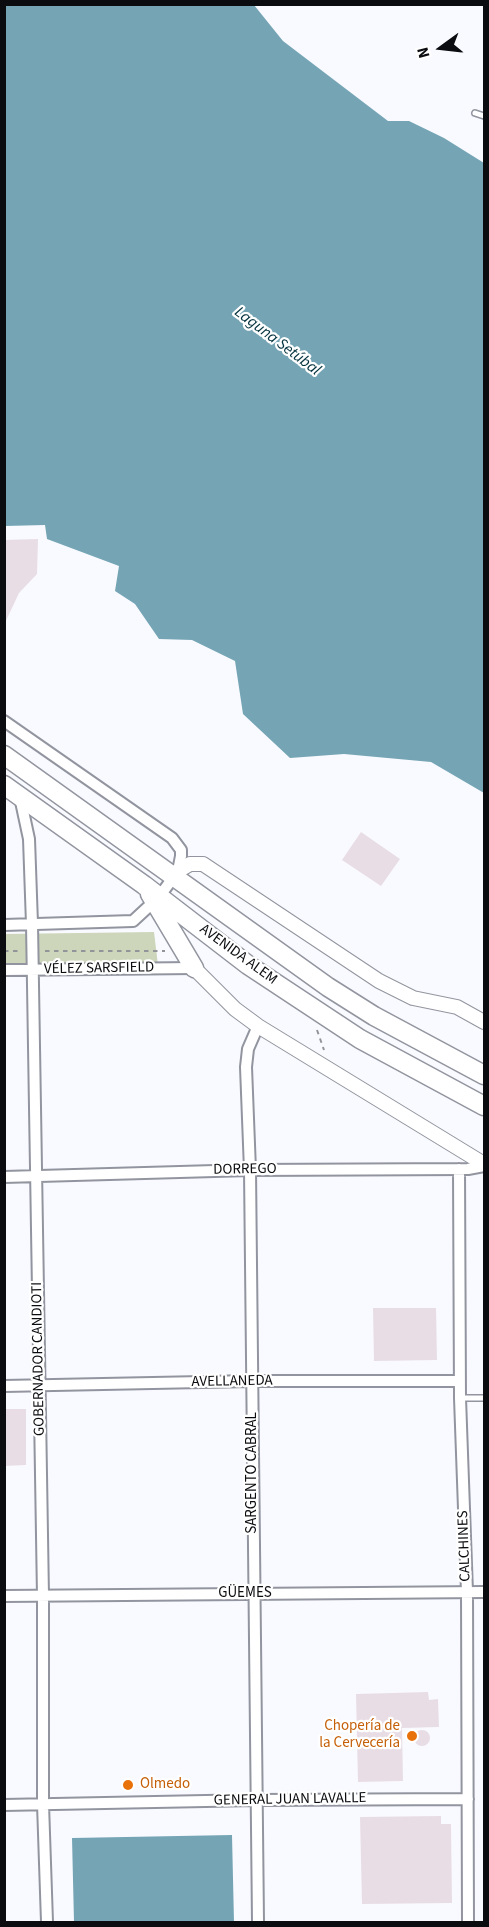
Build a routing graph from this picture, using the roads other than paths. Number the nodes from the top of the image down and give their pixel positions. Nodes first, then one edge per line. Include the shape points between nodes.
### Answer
1 (475, 112) dead end
2 (484, 116) edge
3 (4, 721) edge
4 (4, 755) edge
5 (4, 785) edge
6 (20, 796) junction
7 (176, 874) junction
8 (153, 895) junction
9 (32, 924) junction
10 (4, 925) edge
11 (194, 968) junction
12 (4, 970) edge
13 (32, 970) junction
14 (484, 1022) edge
15 (258, 1026) junction
16 (484, 1075) edge
17 (484, 1106) edge
18 (484, 1165) edge
19 (459, 1169) junction
20 (250, 1170) junction
21 (35, 1176) junction
22 (4, 1177) edge
23 (459, 1381) junction
24 (252, 1382) junction
25 (4, 1386) edge
26 (39, 1386) junction
27 (460, 1398) junction
28 (484, 1398) edge
29 (467, 1592) junction
30 (484, 1592) edge
31 (254, 1594) junction
32 (4, 1596) edge
33 (43, 1596) junction
34 (468, 1799) junction
35 (256, 1800) junction
36 (43, 1804) junction
37 (4, 1805) edge
38 (47, 1923) edge
39 (258, 1923) edge
40 (468, 1923) edge

1 - 2 lane
3 - 7 street via 172,838 181,850
4 - 7 highway, AVENIDA ALEM
5 - 6 highway, AVENIDA ALEM
6 - 8 highway, AVENIDA ALEM
6 - 9 street, GOBERNADOR CANDIOTI via 29,839
7 - 8 street
7 - 14 street via 189,864 203,864 379,981 413,998 457,1007
7 - 16 highway, AVENIDA ALEM via 328,987
8 - 9 street via 133,921
8 - 11 highway
8 - 17 highway, AVENIDA ALEM via 248,965 360,1039
9 - 10 street
9 - 13 street, GOBERNADOR CANDIOTI
11 - 13 street, VÉLEZ SARSFIELD
11 - 15 street
12 - 13 street, VÉLEZ SARSFIELD
13 - 21 street, GOBERNADOR CANDIOTI
15 - 18 street
15 - 20 street, SARGENTO CABRAL via 248,1049 246,1067
18 - 19 street, DORREGO
19 - 20 street, DORREGO
19 - 23 street, CALCHINES
20 - 21 street, DORREGO
20 - 24 street, SARGENTO CABRAL
21 - 22 street, DORREGO
21 - 26 street, GOBERNADOR CANDIOTI
23 - 24 street, AVELLANEDA
23 - 27 street, CALCHINES
24 - 26 street, AVELLANEDA
24 - 31 street, SARGENTO CABRAL
25 - 26 street, AVELLANEDA
26 - 33 street, GOBERNADOR CANDIOTI
27 - 28 lane
27 - 29 street, CALCHINES
29 - 30 street, GÜEMES
29 - 31 street, GÜEMES
29 - 34 street, CALCHINES
31 - 33 street, GÜEMES
31 - 35 street, SARGENTO CABRAL
32 - 33 street, GÜEMES
33 - 36 street, GOBERNADOR CANDIOTI
34 - 35 street, GENERAL JUAN LAVALLE
34 - 40 street, CALCHINES
35 - 36 street, GENERAL JUAN LAVALLE
35 - 39 street, SARGENTO CABRAL
36 - 37 street, GENERAL JUAN LAVALLE
36 - 38 street, GOBERNADOR CANDIOTI

